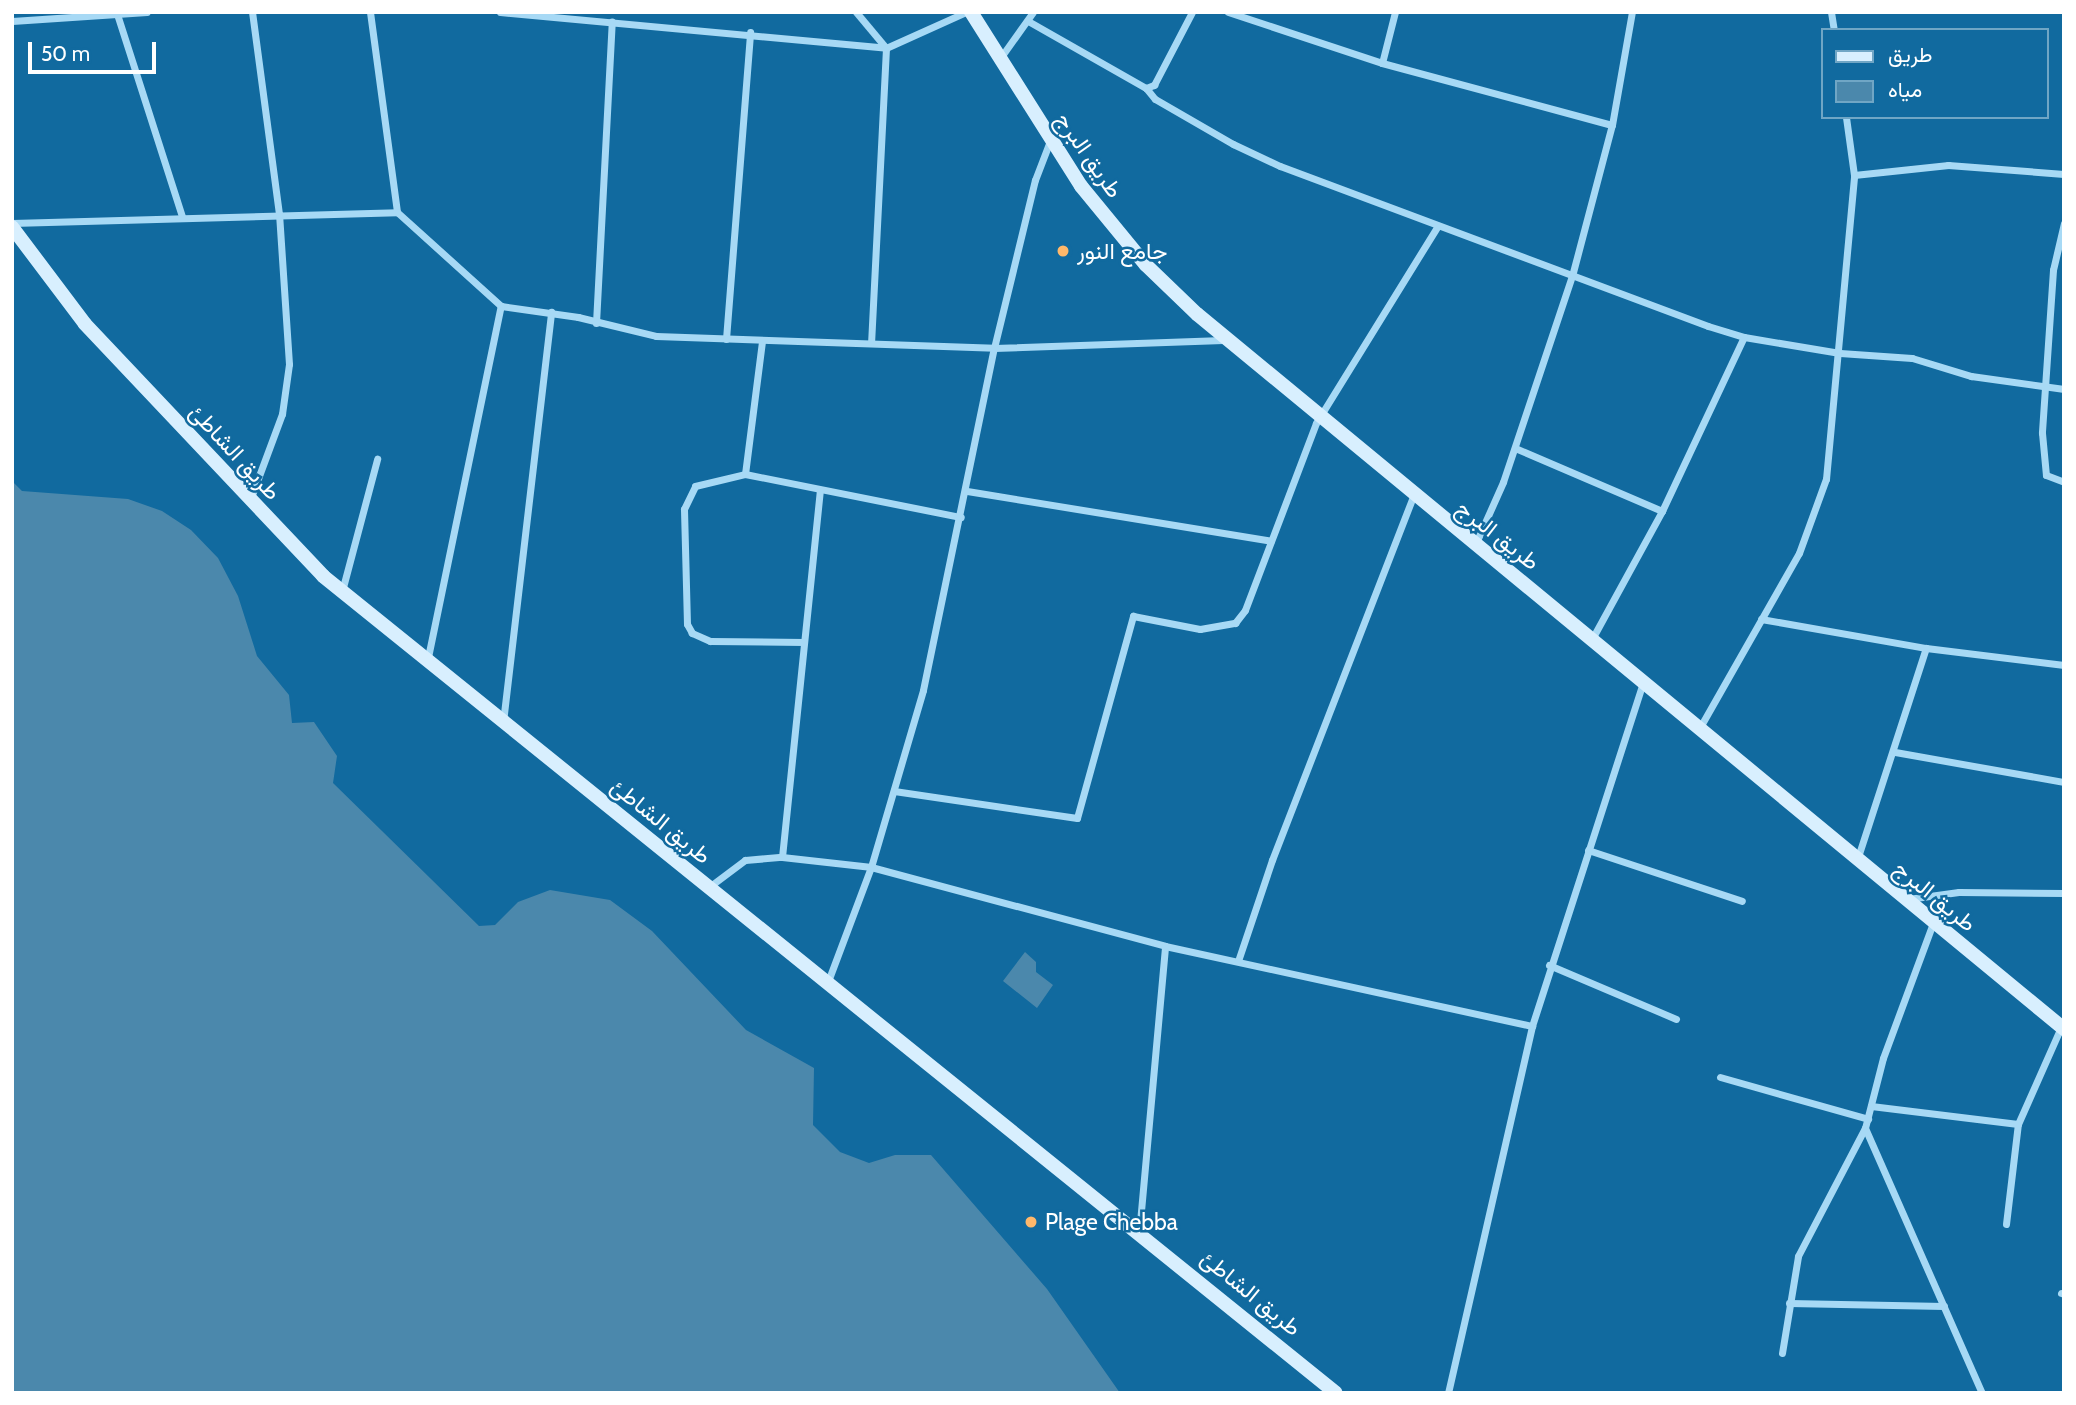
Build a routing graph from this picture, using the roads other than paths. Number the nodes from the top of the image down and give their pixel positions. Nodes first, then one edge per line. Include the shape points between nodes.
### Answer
1 (147, 12) edge
2 (252, 12) edge
3 (370, 12) edge
4 (500, 12) edge
5 (856, 12) edge
6 (969, 12) edge
7 (1033, 12) edge
8 (1192, 12) edge
9 (1228, 12) edge
10 (1395, 12) edge
11 (1632, 12) edge
12 (117, 14) junction
13 (576, 15) edge
14 (12, 21) edge
15 (612, 21) junction
16 (1028, 21) junction
17 (750, 32) junction
18 (886, 48) junction
19 (1000, 59) junction
20 (1382, 63) junction
21 (1146, 88) junction
22 (1846, 119) edge
23 (1612, 125) junction
24 (1050, 141) junction
25 (2064, 174) edge
26 (1854, 175) junction
27 (397, 212) junction
28 (279, 214) junction
29 (182, 217) junction
30 (2064, 223) edge
31 (12, 225) edge
32 (1437, 227) junction
33 (1572, 276) junction
34 (501, 306) junction
35 (551, 313) junction
36 (596, 323) junction
37 (1744, 337) junction
38 (726, 339) junction
39 (1227, 340) junction
40 (762, 341) junction
41 (871, 342) junction
42 (994, 348) junction
43 (1840, 353) junction
44 (2042, 389) junction
45 (2064, 389) edge
46 (1320, 417) junction
47 (1515, 448) junction
48 (377, 459) dead end
49 (745, 474) junction
50 (2064, 482) edge
51 (820, 491) junction
52 (967, 491) junction
53 (1413, 496) junction
54 (250, 501) junction
55 (1662, 511) junction
56 (961, 517) junction
57 (1271, 541) junction
58 (1475, 546) junction
59 (341, 592) junction
60 (1761, 619) junction
61 (1591, 639) junction
62 (804, 642) junction
63 (1927, 648) junction
64 (427, 663) junction
65 (2064, 665) edge
66 (1643, 683) junction
67 (503, 724) junction
68 (1699, 730) junction
69 (1895, 752) junction
70 (2064, 782) edge
71 (894, 790) junction
72 (1588, 849) junction
73 (782, 858) junction
74 (1857, 861) junction
75 (871, 867) junction
76 (708, 887) junction
77 (2064, 893) edge
78 (1905, 900) junction
79 (1742, 901) dead end
80 (1933, 923) junction
81 (1165, 946) junction
82 (1238, 961) junction
83 (1549, 965) junction
84 (827, 984) junction
85 (1676, 1019) dead end
86 (1532, 1026) junction
87 (2062, 1028) edge
88 (1720, 1077) dead end
89 (1871, 1106) junction
90 (1868, 1119) junction
91 (2018, 1124) junction
92 (1865, 1128) junction
93 (2006, 1224) dead end
94 (1139, 1233) junction
95 (1789, 1303) junction
96 (1944, 1306) junction
97 (1782, 1353) dead end
98 (1979, 1391) edge
99 (1336, 1393) edge
100 (1448, 1393) edge

1 - 12 street
2 - 28 street
3 - 27 street
4 - 13 street
5 - 18 street
6 - 18 street
6 - 19 main road, طريق البرج
7 - 16 street
8 - 21 street via 1154,85
9 - 20 street
10 - 20 street
11 - 23 street
12 - 14 street
12 - 29 street
13 - 15 street
15 - 17 street
15 - 36 street
16 - 19 street
16 - 21 street
17 - 18 street
17 - 38 street
18 - 41 street
19 - 24 main road, طريق البرج
20 - 23 street
21 - 32 street via 1155,99 1233,144
22 - 26 street
23 - 33 street
24 - 39 main road, طريق البرج via 1122,238
24 - 42 street via 1035,180
25 - 26 street via 1948,165
26 - 43 street
27 - 28 street
27 - 34 street
28 - 29 street
28 - 54 street via 289,384
29 - 31 street
30 - 44 street via 2053,270
31 - 54 main road, طريق الشاطئ via 85,324
32 - 33 street
32 - 46 street
33 - 37 street
33 - 47 street
34 - 35 street
34 - 64 street
35 - 36 street
35 - 67 street
36 - 38 street via 634,334
37 - 43 street
37 - 55 street
38 - 40 street
39 - 42 street
39 - 46 main road, طريق البرج
40 - 41 street
40 - 49 street
41 - 42 street
42 - 52 street
43 - 44 street via 1912,358 1971,376
43 - 60 street via 1826,479 1799,553
44 - 45 street
44 - 50 street via 2046,475
46 - 53 main road, طريق البرج
46 - 57 street
47 - 55 street
47 - 58 street
48 - 59 street
49 - 51 street
49 - 62 street via 707,481 688,495 684,509 687,624 699,640
51 - 56 street
51 - 62 street
52 - 56 street
52 - 57 street
53 - 58 main road, طريق البرج
53 - 82 street
54 - 59 main road, طريق الشاطئ
55 - 61 street
56 - 71 street via 923,690
57 - 71 street via 1254,594 1235,623 1200,629 1133,616 1077,818
58 - 61 main road, طريق البرج
59 - 64 main road, طريق الشاطئ
60 - 63 street
60 - 68 street
61 - 66 main road, طريق البرج
62 - 73 street
63 - 65 street
63 - 69 street
64 - 67 main road, طريق الشاطئ
66 - 68 main road, طريق البرج
66 - 72 street
67 - 76 main road, طريق الشاطئ
68 - 74 main road, طريق البرج
69 - 70 street
69 - 74 street
71 - 75 street
72 - 79 street
72 - 83 street
73 - 75 street
73 - 76 street via 745,860
74 - 78 main road, طريق البرج
75 - 81 street
75 - 84 street
76 - 84 main road, طريق الشاطئ
77 - 78 street via 1959,892
78 - 80 main road, طريق البرج
80 - 87 main road, طريق البرج
80 - 89 street via 1883,1058
81 - 82 street
81 - 94 street
82 - 86 street
83 - 85 street
83 - 86 street
84 - 94 main road, طريق الشاطئ
86 - 100 street
87 - 91 street
88 - 90 street
89 - 90 street
89 - 91 street
90 - 92 street
91 - 93 street
92 - 95 street via 1805,1237
92 - 96 street
94 - 99 main road, طريق الشاطئ
95 - 96 street
95 - 97 street
96 - 98 street

